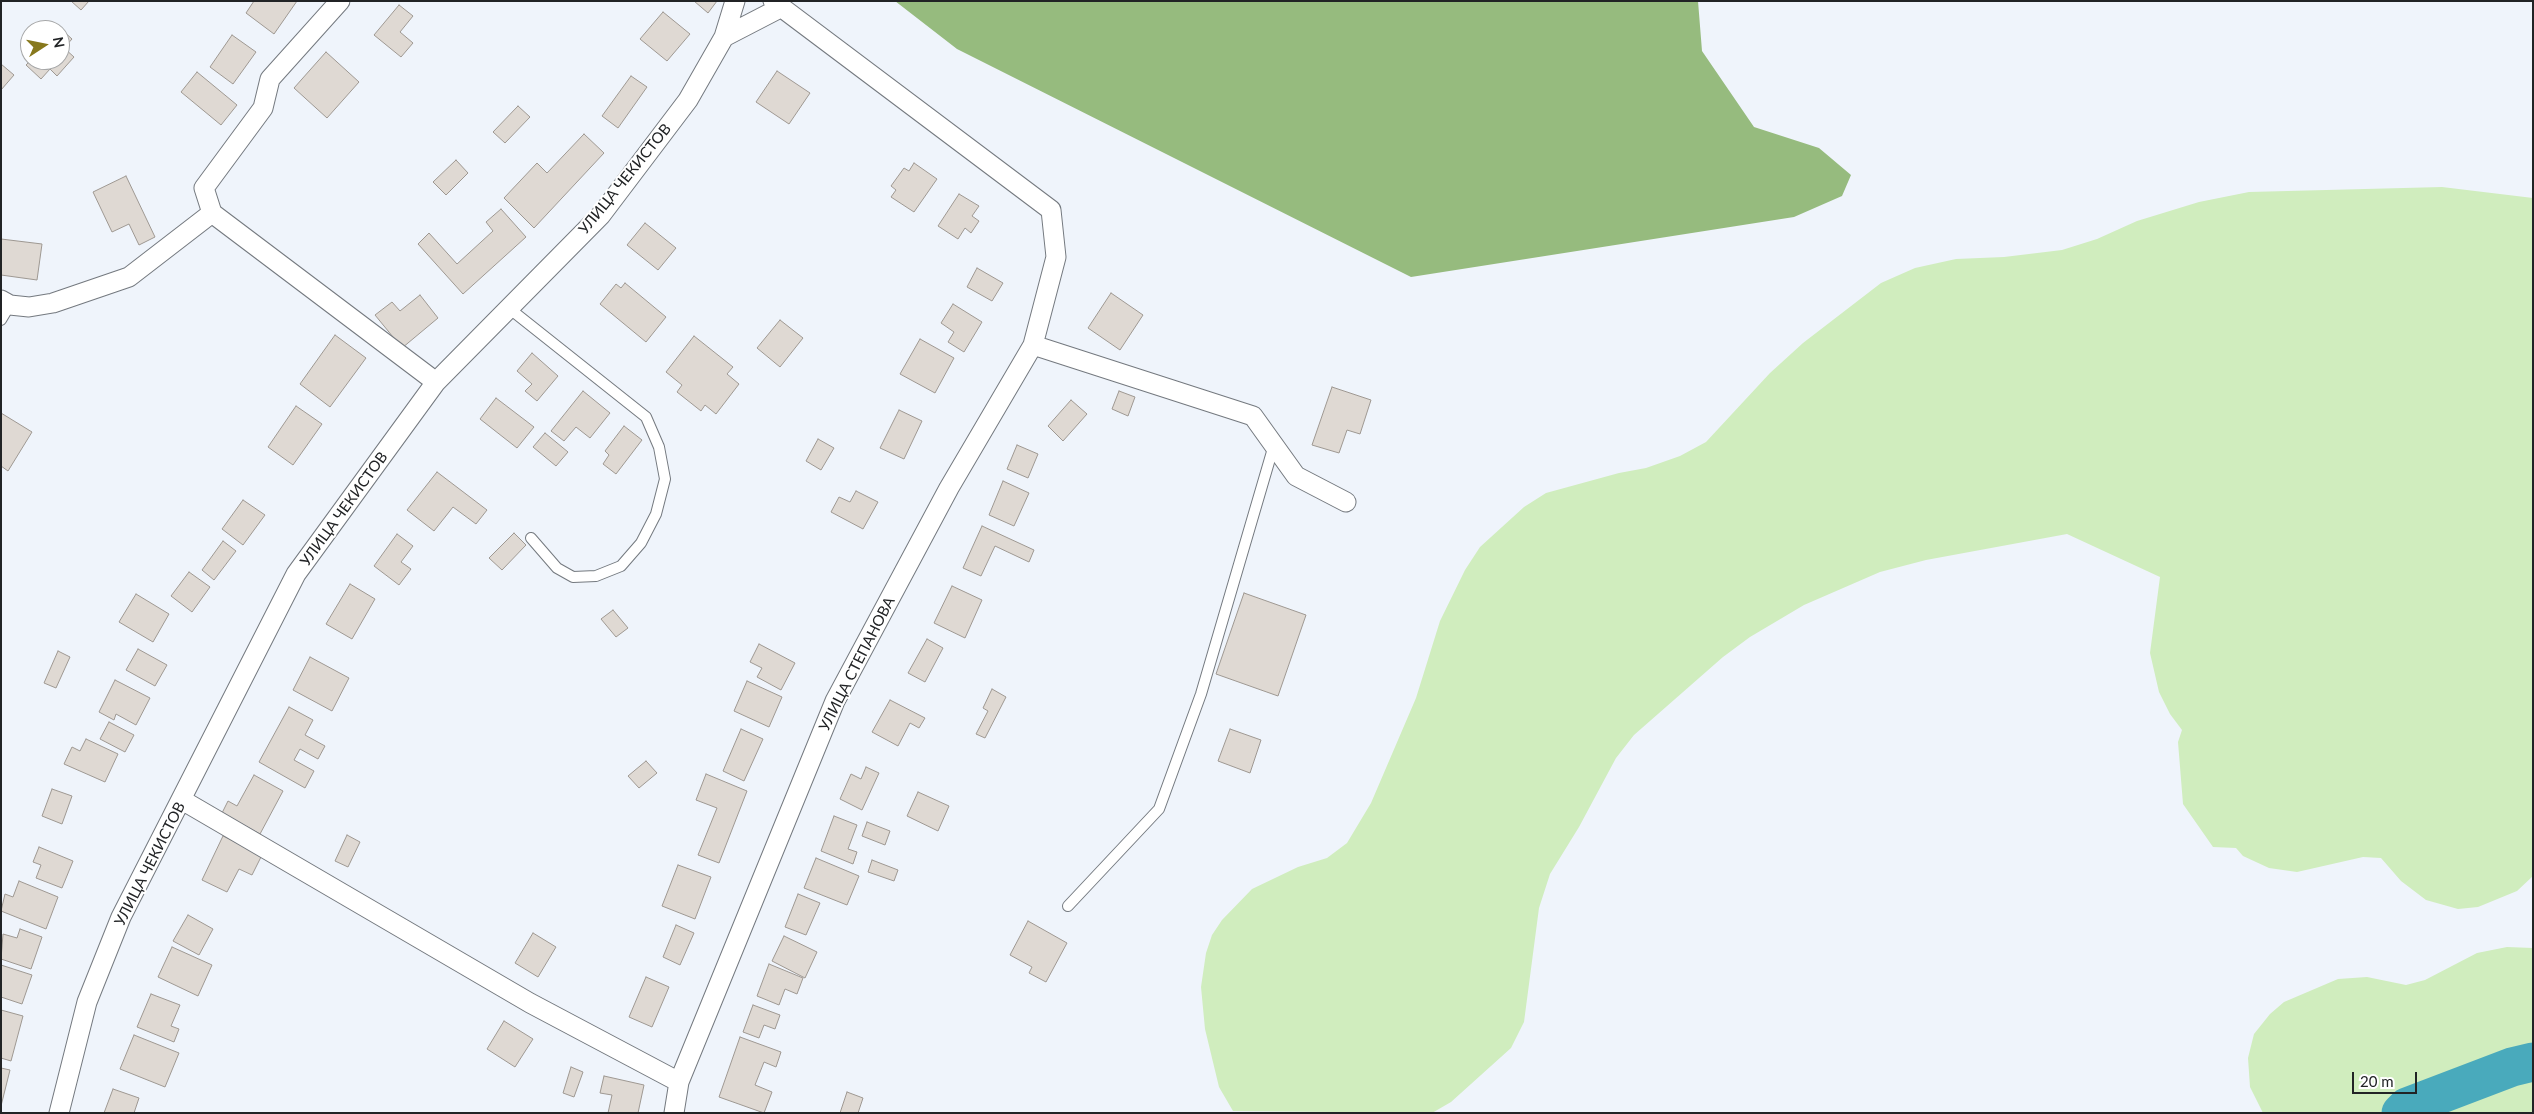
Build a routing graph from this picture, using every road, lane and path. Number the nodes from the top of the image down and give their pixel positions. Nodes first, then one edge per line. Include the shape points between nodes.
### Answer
1 (340, 1) edge
2 (735, 1) edge
3 (776, 5) edge
4 (724, 37) junction
5 (212, 213) junction
6 (4, 308) edge
7 (510, 309) junction
8 (1033, 345) junction
9 (436, 382) junction
10 (1274, 445) junction
11 (1346, 502) dead end
12 (531, 538) dead end
13 (182, 800) junction
14 (1068, 906) dead end
15 (679, 1082) junction
16 (59, 1113) edge
17 (674, 1113) edge

1 - 5 street via 270,79 264,108 204,188
2 - 4 street, УЛИЦА ЧЕКИСТОВ
3 - 4 street
3 - 8 street, УЛИЦА СТЕПАНОВА via 1051,210 1056,257
4 - 7 street, УЛИЦА ЧЕКИСТОВ via 688,100 601,215
5 - 6 street via 129,277 53,303
5 - 9 street
7 - 9 street, УЛИЦА ЧЕКИСТОВ
7 - 12 lane via 646,417 659,447 665,479 656,514 641,543 621,566 596,576 573,577 557,568
8 - 10 street via 1253,416
8 - 15 street, УЛИЦА СТЕПАНОВА via 949,488 835,701
9 - 13 street, УЛИЦА ЧЕКИСТОВ via 296,574
10 - 11 street via 1296,476
10 - 14 lane via 1201,694 1159,809
13 - 15 street via 530,1003
13 - 16 street, УЛИЦА ЧЕКИСТОВ via 121,917 97,976 87,1002
15 - 17 street, УЛИЦА СТЕПАНОВА

